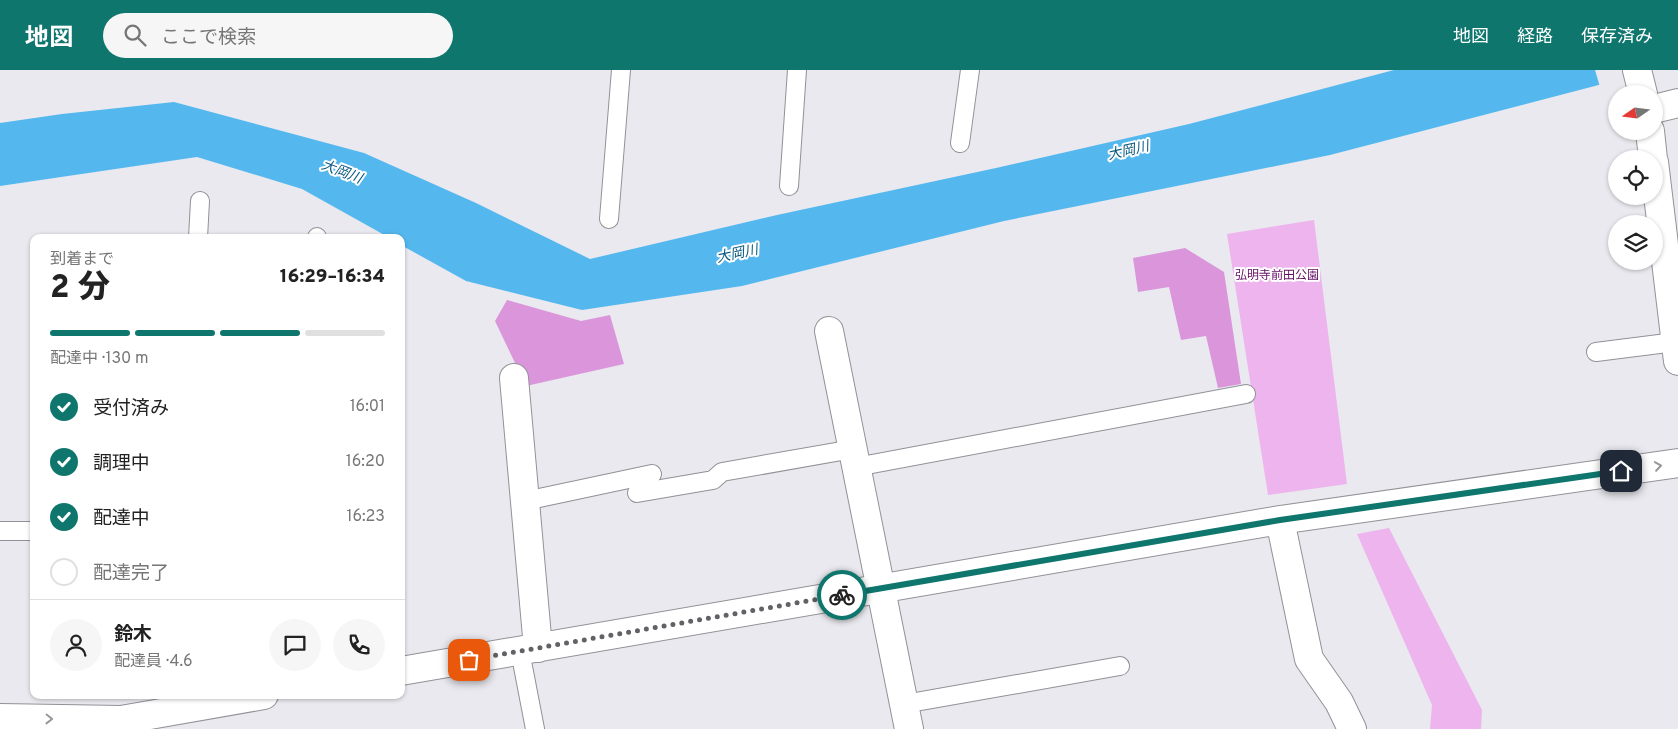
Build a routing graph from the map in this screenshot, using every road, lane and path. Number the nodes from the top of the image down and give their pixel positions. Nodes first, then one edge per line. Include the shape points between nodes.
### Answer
1 (621, 70) edge
2 (797, 70) edge
3 (970, 70) edge
4 (1638, 70) edge
5 (1641, 85) edge
6 (1678, 103) edge
7 (1663, 107) edge
8 (960, 144) dead end
9 (788, 186) dead end
10 (200, 201) dead end
11 (1659, 205) edge
12 (609, 219) dead end
13 (198, 234) edge
14 (829, 331) dead end
15 (1596, 352) dead end
16 (1677, 352) edge
17 (514, 378) dead end
18 (1246, 394) dead end
19 (855, 458) junction
20 (1678, 463) edge
21 (652, 474) dead end
22 (637, 493) dead end
23 (525, 501) junction
24 (1280, 520) junction
25 (0, 531) edge
26 (30, 531) edge
27 (881, 589) junction
28 (529, 649) junction
29 (1120, 666) dead end
30 (405, 670) edge
31 (241, 699) edge
32 (907, 717) edge
33 (0, 718) edge
34 (535, 729) edge
35 (1352, 729) edge

1 - 12 lane
2 - 9 lane
3 - 8 lane
4 - 5 street
6 - 7 street
10 - 13 lane
11 - 16 street
14 - 19 street
15 - 16 lane
17 - 23 street
18 - 19 lane
19 - 22 lane via 722,472 713,480
19 - 27 street
24 -> 20 street
21 - 23 lane
23 - 28 street
24 - 27 street
24 - 35 street via 1309,659 1339,702
25 - 26 lane
27 - 28 street
27 - 32 street
28 - 30 street
28 - 34 lane
29 - 32 lane
33 -> 31 street via 121,720

